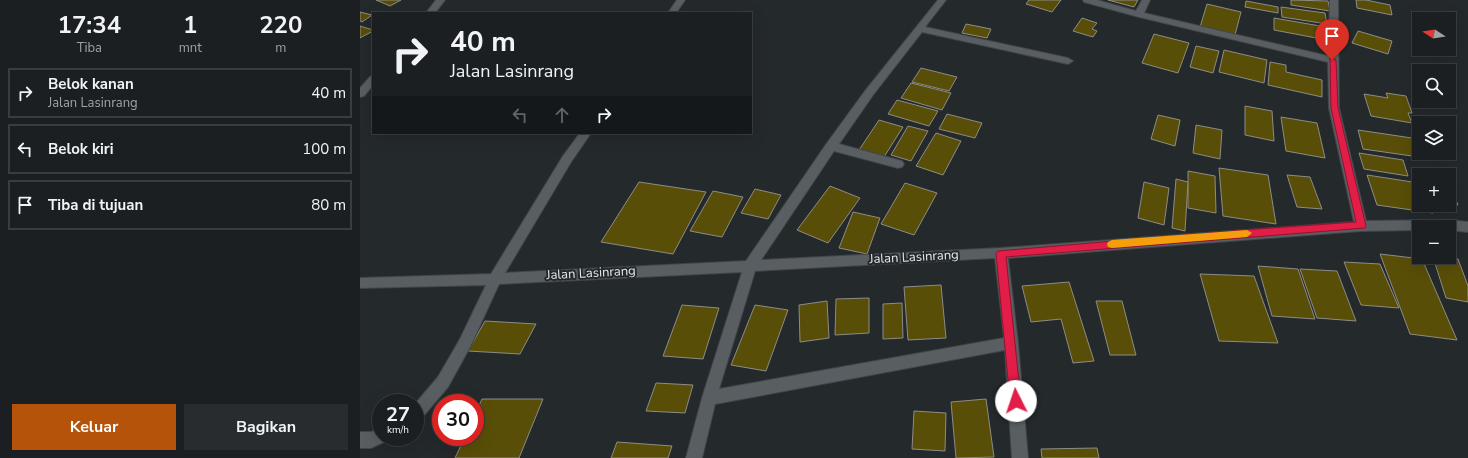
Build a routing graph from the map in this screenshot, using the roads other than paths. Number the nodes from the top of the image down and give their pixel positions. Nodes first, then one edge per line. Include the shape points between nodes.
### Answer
1 (442, 0) edge
2 (681, 0) edge
3 (942, 0) edge
4 (1087, 0) edge
5 (1146, 0) edge
6 (1334, 0) edge
7 (431, 12) edge
8 (673, 12) edge
9 (1139, 14) junction
10 (921, 29) junction
11 (1332, 60) junction
12 (1068, 61) dead end
13 (372, 80) edge
14 (360, 94) edge
15 (585, 134) edge
16 (831, 146) junction
17 (898, 164) dead end
18 (1362, 226) junction
19 (1468, 227) edge
20 (1001, 253) junction
21 (750, 266) junction
22 (494, 279) junction
23 (360, 283) edge
24 (1011, 343) junction
25 (709, 398) junction
26 (424, 404) edge
27 (360, 440) edge
28 (372, 440) edge
29 (694, 458) edge
30 (1020, 458) edge

1 - 7 street
2 - 8 street
3 - 10 street
4 - 9 street
5 - 9 street
6 - 11 street
9 - 11 street
10 - 12 street
10 - 16 street via 869,93
11 - 18 street via 1334,108
13 - 14 street
15 - 22 street via 567,159
16 - 17 street
16 - 21 street
18 - 19 street, Jalan Lasinrang
18 - 20 street, Jalan Lasinrang
20 - 21 street, Jalan Lasinrang
20 - 24 street
21 - 22 street, Jalan Lasinrang
21 - 25 street
22 - 23 street, Jalan Lasinrang
22 - 26 street via 466,343 443,382
24 - 25 street
24 - 30 street
25 - 29 street
27 - 28 street

